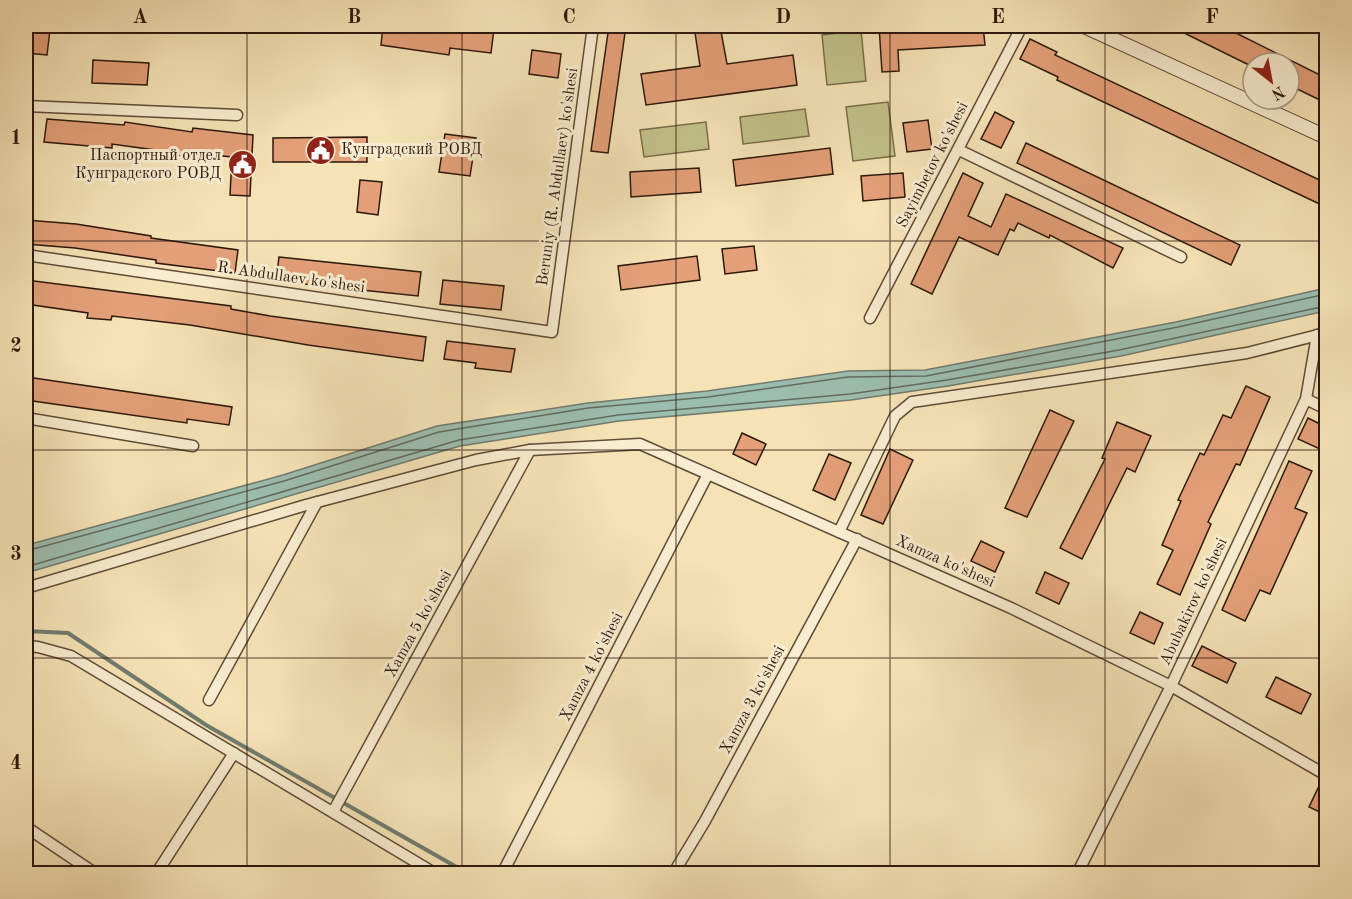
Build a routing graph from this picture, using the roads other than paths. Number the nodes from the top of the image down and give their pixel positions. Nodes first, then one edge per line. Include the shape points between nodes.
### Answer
1 (593, 26) edge
2 (1022, 26) edge
3 (1084, 26) edge
4 (26, 106) edge
5 (237, 115) dead end
6 (1326, 137) edge
7 (959, 150) junction
8 (26, 255) edge
9 (1181, 257) dead end
10 (870, 318) dead end
11 (552, 332) joint
12 (1322, 334) edge
13 (1306, 399) junction
14 (1326, 409) edge
15 (26, 418) edge
16 (193, 446) dead end
17 (530, 450) junction
18 (708, 474) junction
19 (317, 502) junction
20 (839, 532) junction
21 (856, 539) junction
22 (26, 588) edge
23 (26, 646) edge
24 (1171, 686) junction
25 (208, 700) dead end
26 (234, 753) junction
27 (1326, 775) edge
28 (333, 812) junction
29 (26, 827) edge
30 (96, 873) edge
31 (156, 873) edge
32 (436, 873) edge
33 (502, 873) edge
34 (673, 873) edge
35 (1077, 873) edge

1 - 11 street, Beruniy (R. Abdullaev) ko'shesi
2 - 7 street, Sayimbetov ko'shesi
3 - 6 street
4 - 5 street
7 - 9 street
7 - 10 street, Sayimbetov ko'shesi
8 - 11 street, R. Abdullaev ko'shesi
12 - 13 street, Abubakirov ko'shesi
12 - 20 street via 1247,352 912,402 895,416
13 - 14 street
13 - 24 street, Abubakirov ko'shesi
15 - 16 street
17 - 18 street, Xamza ko'shesi via 640,444
17 - 19 street, Xamza ko'shesi via 476,460
17 - 28 street, Xamza 5 ko'shesi
18 - 20 street, Xamza ko'shesi
18 - 33 street, Xamza 4 ko'shesi
19 - 22 street, Xamza ko'shesi
19 - 25 street
20 - 21 street, Xamza ko'shesi
21 - 24 street, Xamza ko'shesi via 1011,608
21 - 34 street, Xamza 3 ko'shesi
23 - 26 street via 70,656
24 - 27 street, Xamza ko'shesi
24 - 35 street, Abubakirov ko'shesi
26 - 28 street
26 - 31 street
28 - 32 street
29 - 30 street

